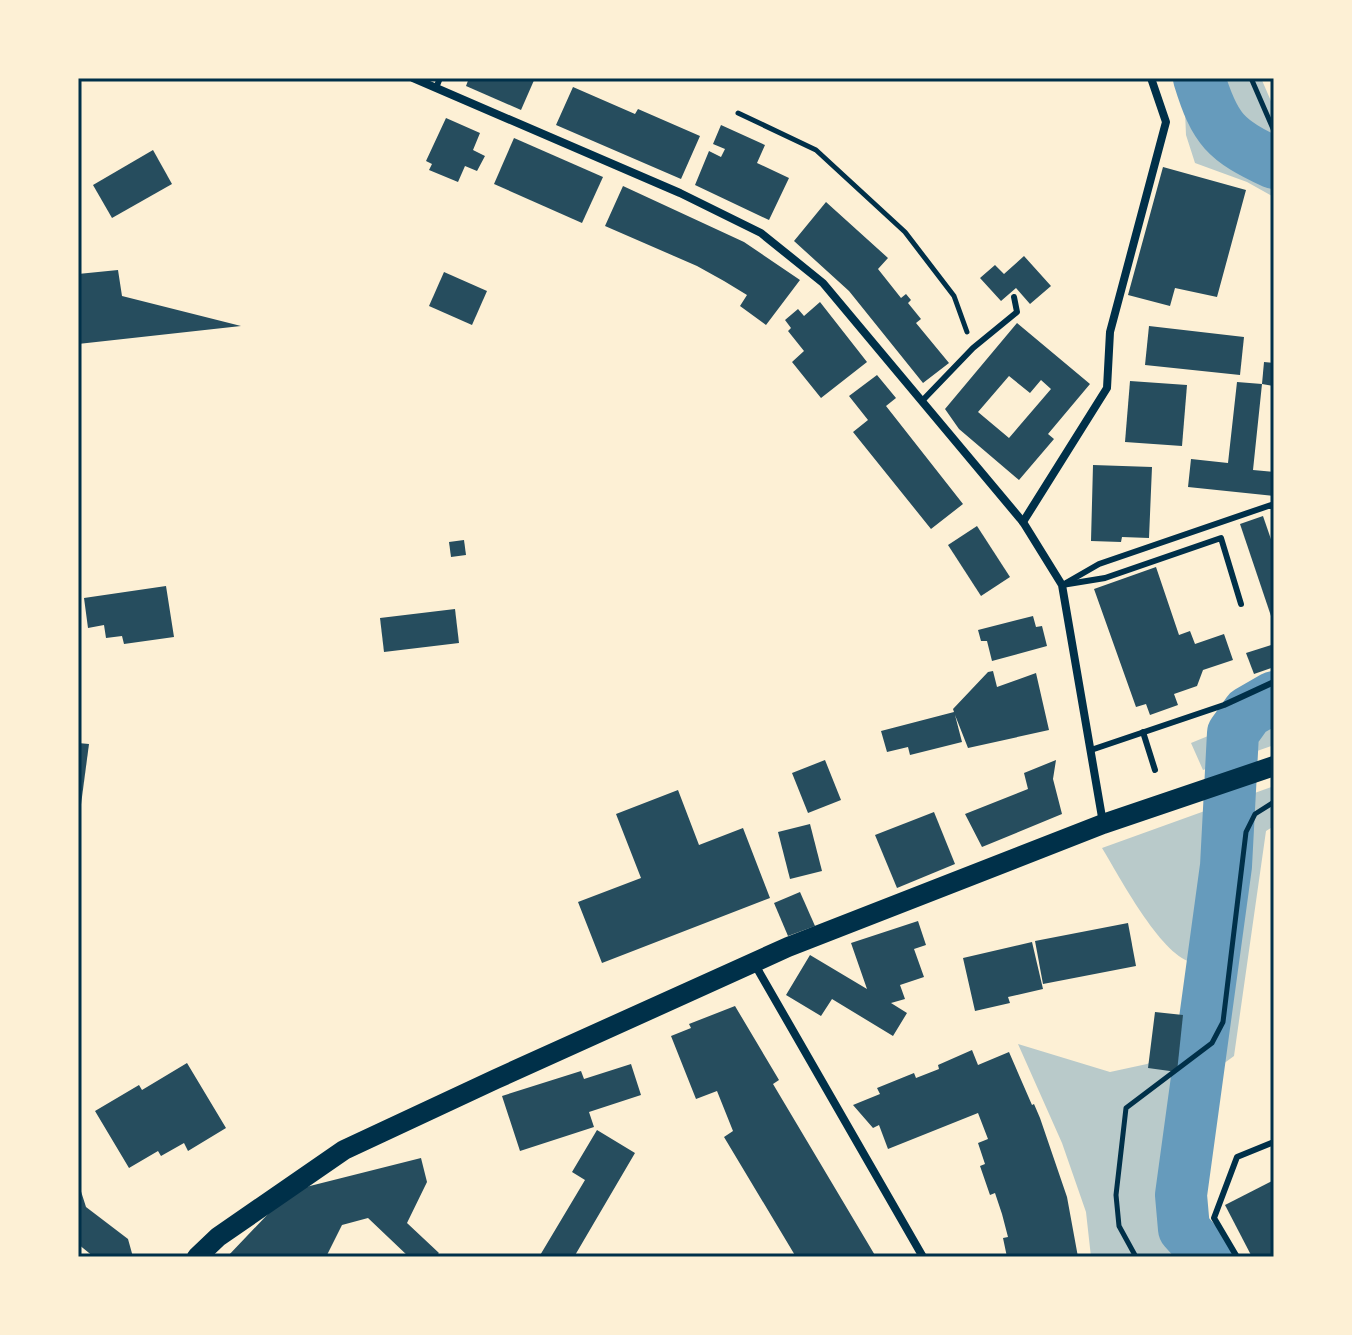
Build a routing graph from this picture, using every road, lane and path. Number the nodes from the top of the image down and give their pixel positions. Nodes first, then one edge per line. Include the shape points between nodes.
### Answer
1 (413, 78) edge
2 (440, 78) edge
3 (1151, 78) edge
4 (1251, 78) edge
5 (436, 88) junction
6 (738, 113) dead end
7 (1274, 131) edge
8 (1014, 297) dead end
9 (973, 348) junction
10 (922, 401) junction
11 (1274, 508) edge
12 (1023, 522) junction
13 (1062, 585) junction
14 (1241, 604) dead end
15 (1274, 682) edge
16 (1143, 732) junction
17 (1091, 750) junction
18 (1274, 766) edge
19 (1155, 770) dead end
20 (1274, 802) edge
21 (1103, 824) junction
22 (754, 962) junction
23 (1274, 1142) edge
24 (197, 1257) edge
25 (923, 1257) edge
26 (1136, 1257) edge
27 (1237, 1257) edge

1 - 5 street
2 - 5 lane
3 - 12 street via 1166,122 1110,332 1107,388
4 - 7 path
5 - 10 street via 761,233 823,283
6 - 9 path via 816,150 905,232 954,296
8 - 9 lane via 1017,312
9 - 10 lane
10 - 12 street
11 - 13 lane via 1099,564
12 - 13 street
13 - 14 lane via 1105,578 1221,538
13 - 17 street
15 - 16 lane
16 - 17 lane
16 - 19 lane
17 - 21 street
18 - 21 main road
20 - 26 path via 1255,814 1246,832 1223,1022 1212,1043 1126,1108 1116,1195 1119,1226
21 - 22 main road
22 - 24 main road via 344,1150
22 - 25 street
23 - 27 lane via 1237,1157 1214,1218

